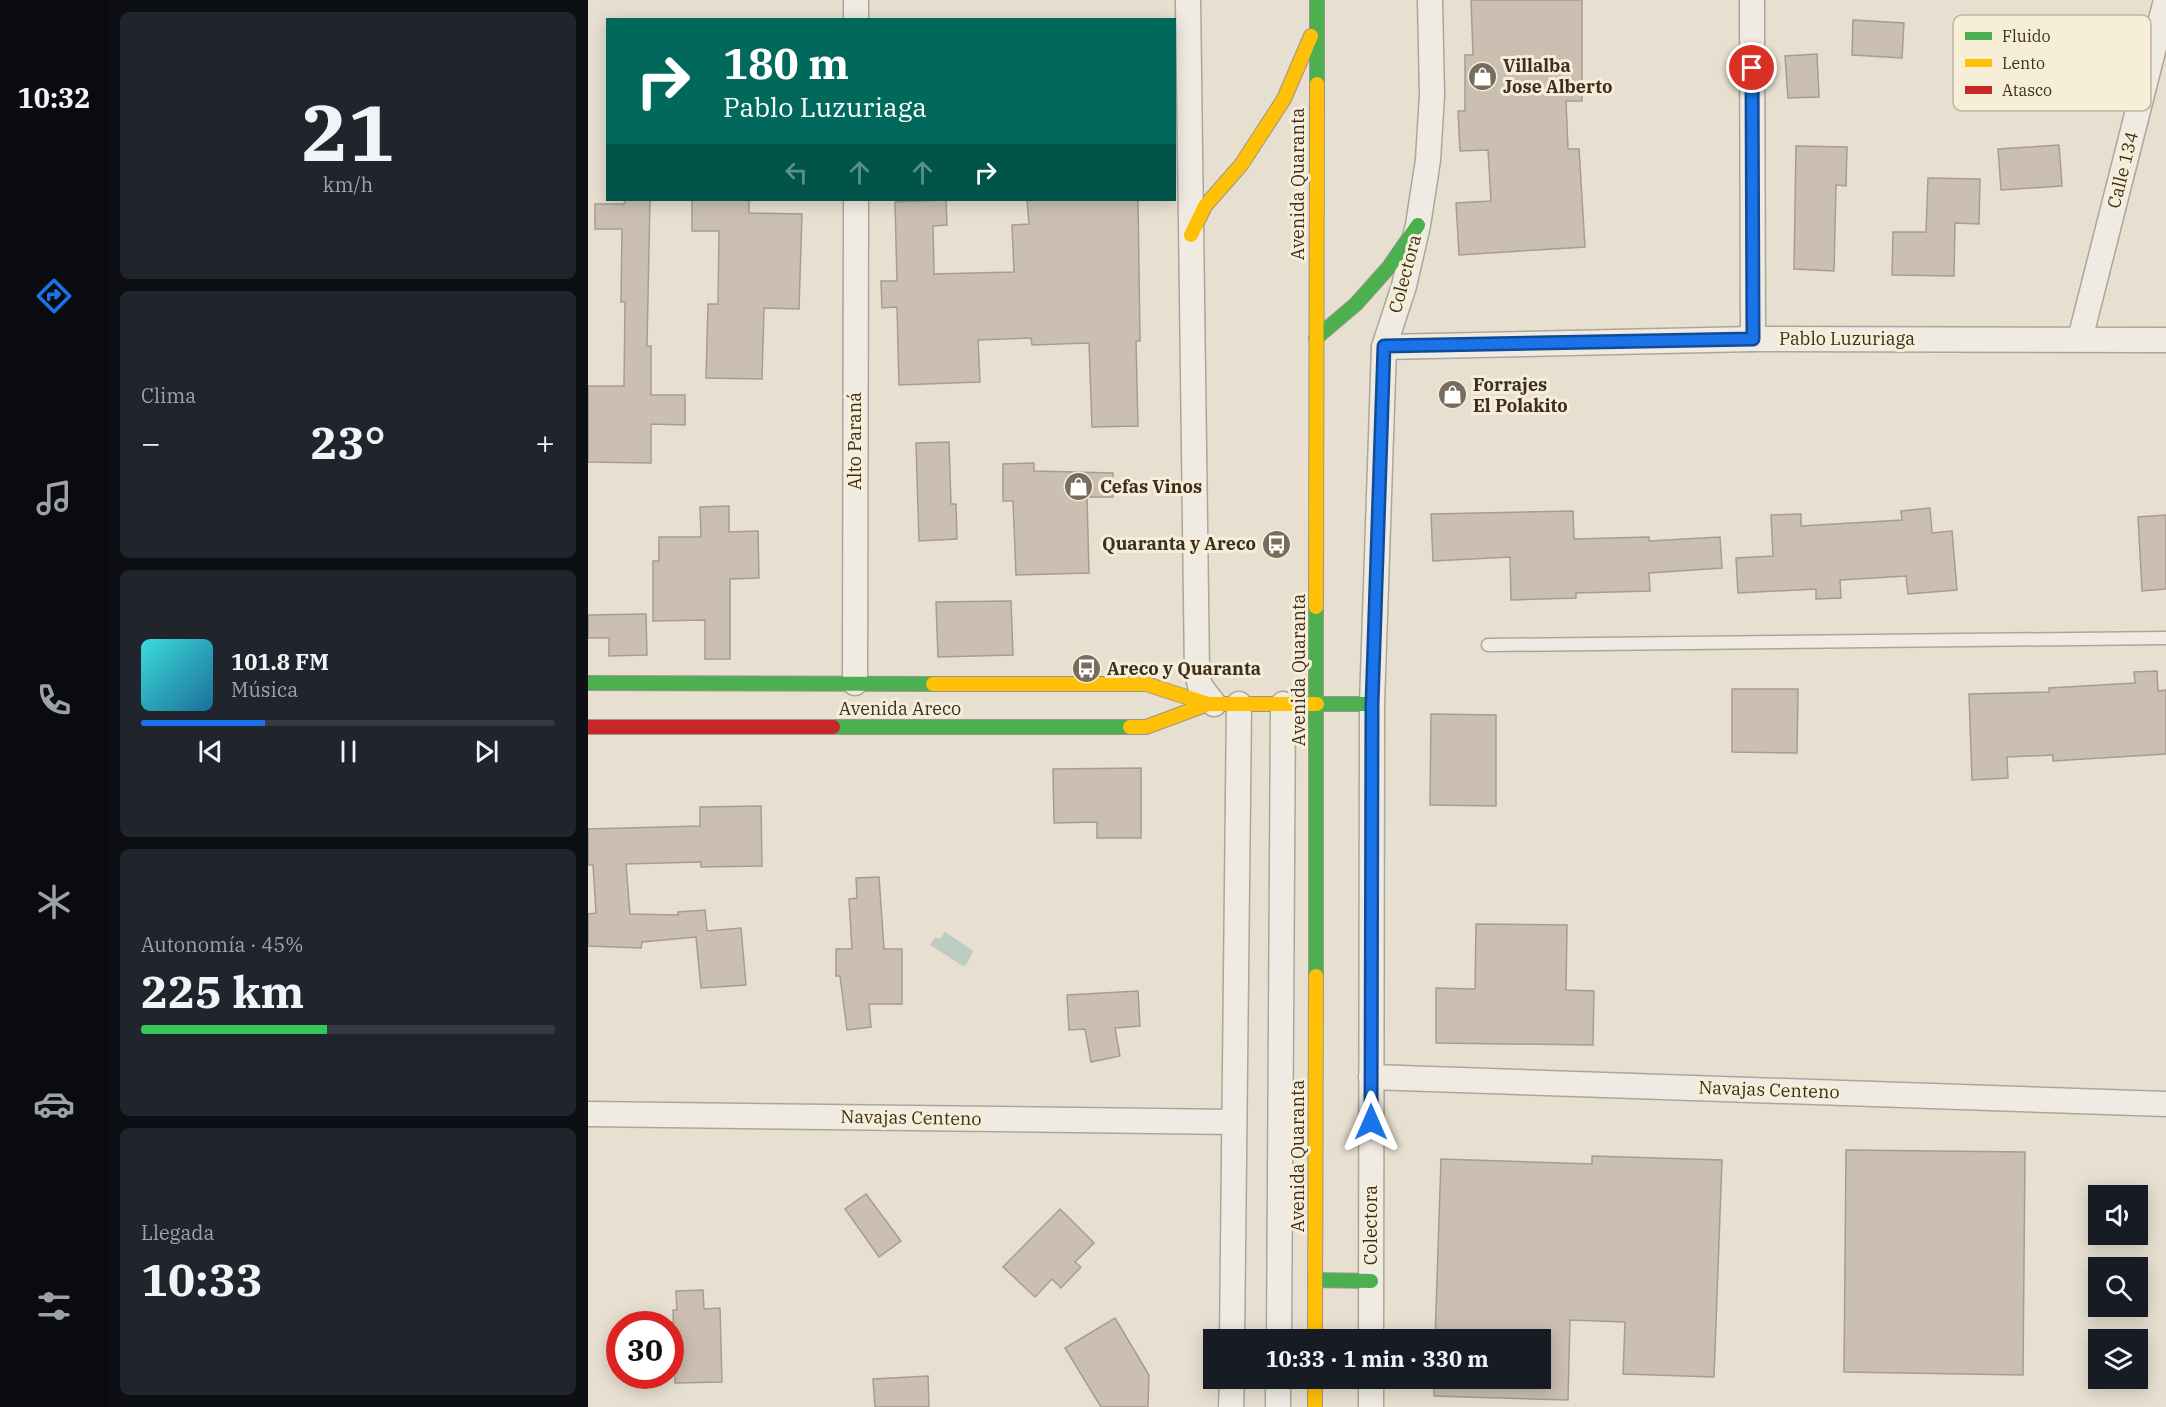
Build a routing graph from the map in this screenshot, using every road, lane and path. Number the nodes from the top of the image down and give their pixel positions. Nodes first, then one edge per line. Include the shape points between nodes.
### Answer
1 (856, 0) edge
2 (1188, 0) edge
3 (1317, 0) edge
4 (1430, 0) edge
5 (1752, 0) edge
6 (2166, 0) edge
7 (856, 18) edge
8 (1317, 23) junction
9 (2151, 59) edge
10 (2138, 111) edge
11 (856, 201) edge
12 (1418, 225) junction
13 (1191, 235) junction
14 (1316, 338) junction
15 (1753, 339) junction
16 (2080, 339) junction
17 (2166, 340) edge
18 (1384, 346) junction
19 (2166, 638) edge
20 (1488, 645) dead end
21 (588, 683) edge
22 (855, 684) junction
23 (1211, 704) junction
24 (1239, 704) junction
25 (1283, 704) junction
26 (1317, 704) junction
27 (1372, 704) junction
28 (588, 727) edge
29 (1371, 1077) junction
30 (2166, 1104) edge
31 (588, 1114) edge
32 (1234, 1122) junction
33 (1315, 1280) junction
34 (1371, 1281) junction
35 (1232, 1329) edge
36 (1279, 1329) edge
37 (1315, 1329) edge
38 (1371, 1329) edge
39 (1232, 1389) edge
40 (1278, 1389) edge
41 (1315, 1389) edge
42 (1371, 1389) edge
43 (1232, 1407) edge
44 (1278, 1407) edge
45 (1315, 1407) edge
46 (1371, 1407) edge

1 - 7 street
2 - 13 street
3 - 8 main road, Avenida Quaranta
4 - 12 street, Colectora via 1432,95
5 - 15 street
6 - 9 street, Calle 134
8 - 13 main road via 1284,99 1241,165 1205,206
8 - 14 main road, Avenida Quaranta
10 - 16 street, Calle 134
11 - 22 street, Alto Paraná
12 - 14 main road via 1389,267 1356,304
12 - 18 street, Colectora via 1404,286
13 - 23 street via 1197,672
14 - 26 main road, Avenida Quaranta
15 - 16 street, Pablo Luzuriaga
15 - 18 street, Pablo Luzuriaga
16 - 17 street, Pablo Luzuriaga
18 - 27 street, Colectora
19 - 20 lane
21 - 22 main road, Avenida Areco
22 - 23 main road, Avenida Areco via 1146,684
23 - 24 main road, Avenida Areco
23 - 28 main road, Avenida Areco via 1146,727
24 - 25 main road, Avenida Areco
24 - 32 street
25 - 26 main road, Avenida Areco
25 - 36 street
26 - 27 main road, Avenida Areco
26 - 33 main road, Avenida Quaranta
27 - 29 street, Colectora
29 - 30 street, Navajas Centeno
29 - 34 street, Colectora
31 - 32 street, Navajas Centeno
32 - 35 street
33 - 34 main road
33 - 37 main road, Avenida Quaranta
34 - 38 street, Colectora
39 - 43 street
40 - 44 street
41 - 45 main road
42 - 46 street

